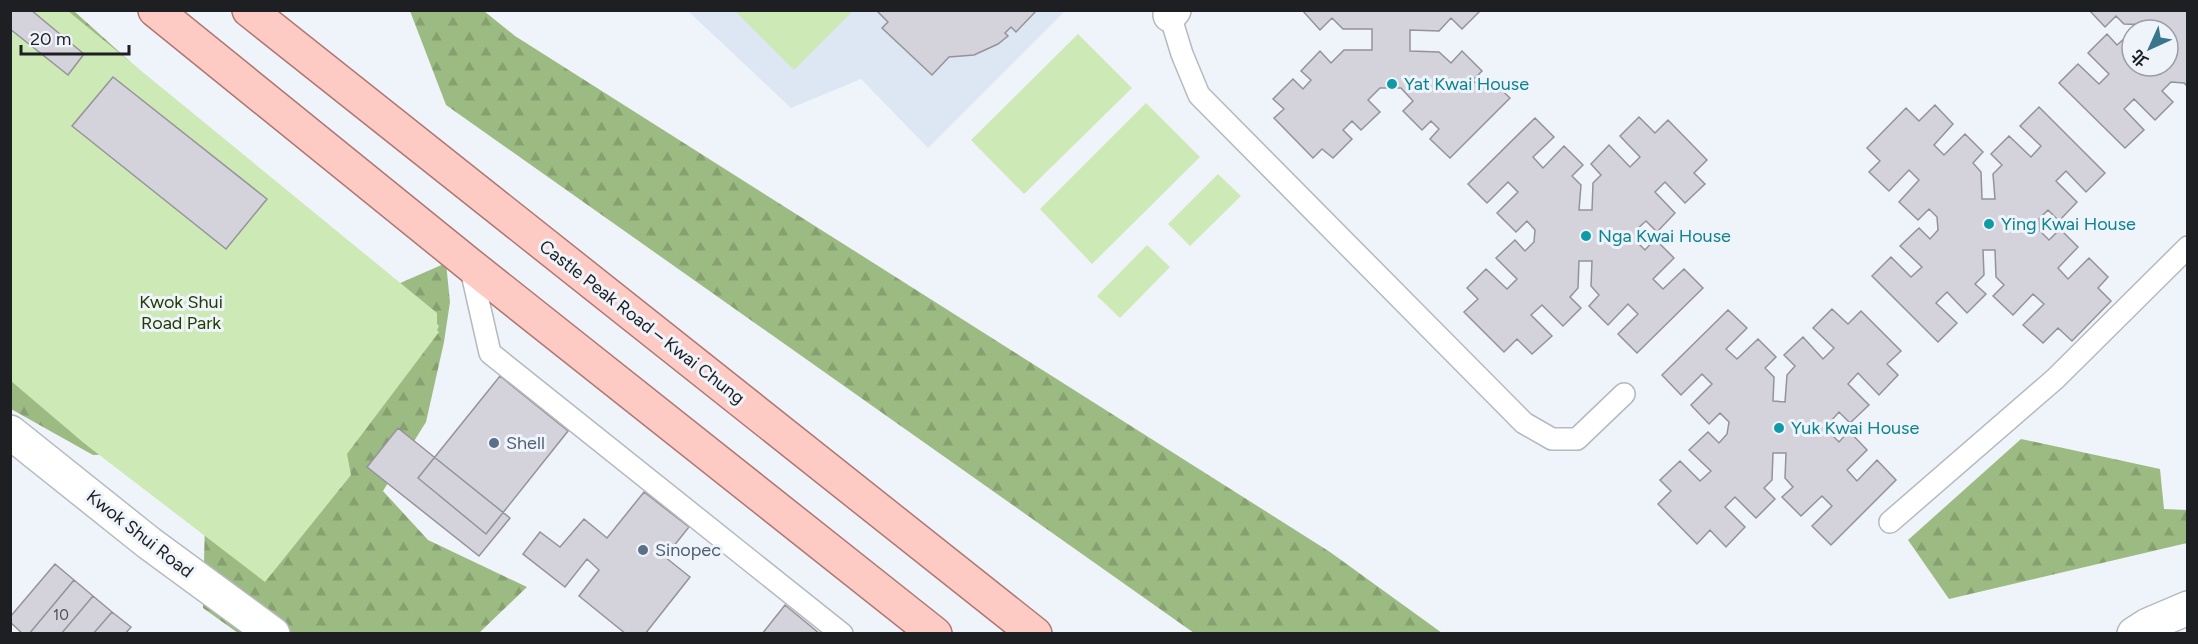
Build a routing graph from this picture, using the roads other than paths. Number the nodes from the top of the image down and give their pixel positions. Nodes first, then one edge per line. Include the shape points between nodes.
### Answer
1 (155, 10) edge
2 (249, 10) edge
3 (1172, 13) edge
4 (2187, 247) edge
5 (470, 265) junction
6 (1624, 394) dead end
7 (10, 432) edge
8 (1890, 522) dead end
9 (2187, 608) edge
10 (273, 633) edge
11 (842, 633) edge
12 (935, 633) edge
13 (1035, 633) edge
14 (2134, 633) edge

1 - 5 main road
2 - 13 main road, Castle Peak Road – Kwai Chung
3 - 6 lane via 1182,54 1199,95 1524,423 1552,439 1577,439
4 - 8 lane via 2055,379
5 - 11 lane via 490,353
5 - 12 main road
7 - 10 street, Kwok Shui Road via 149,543
9 - 14 street

